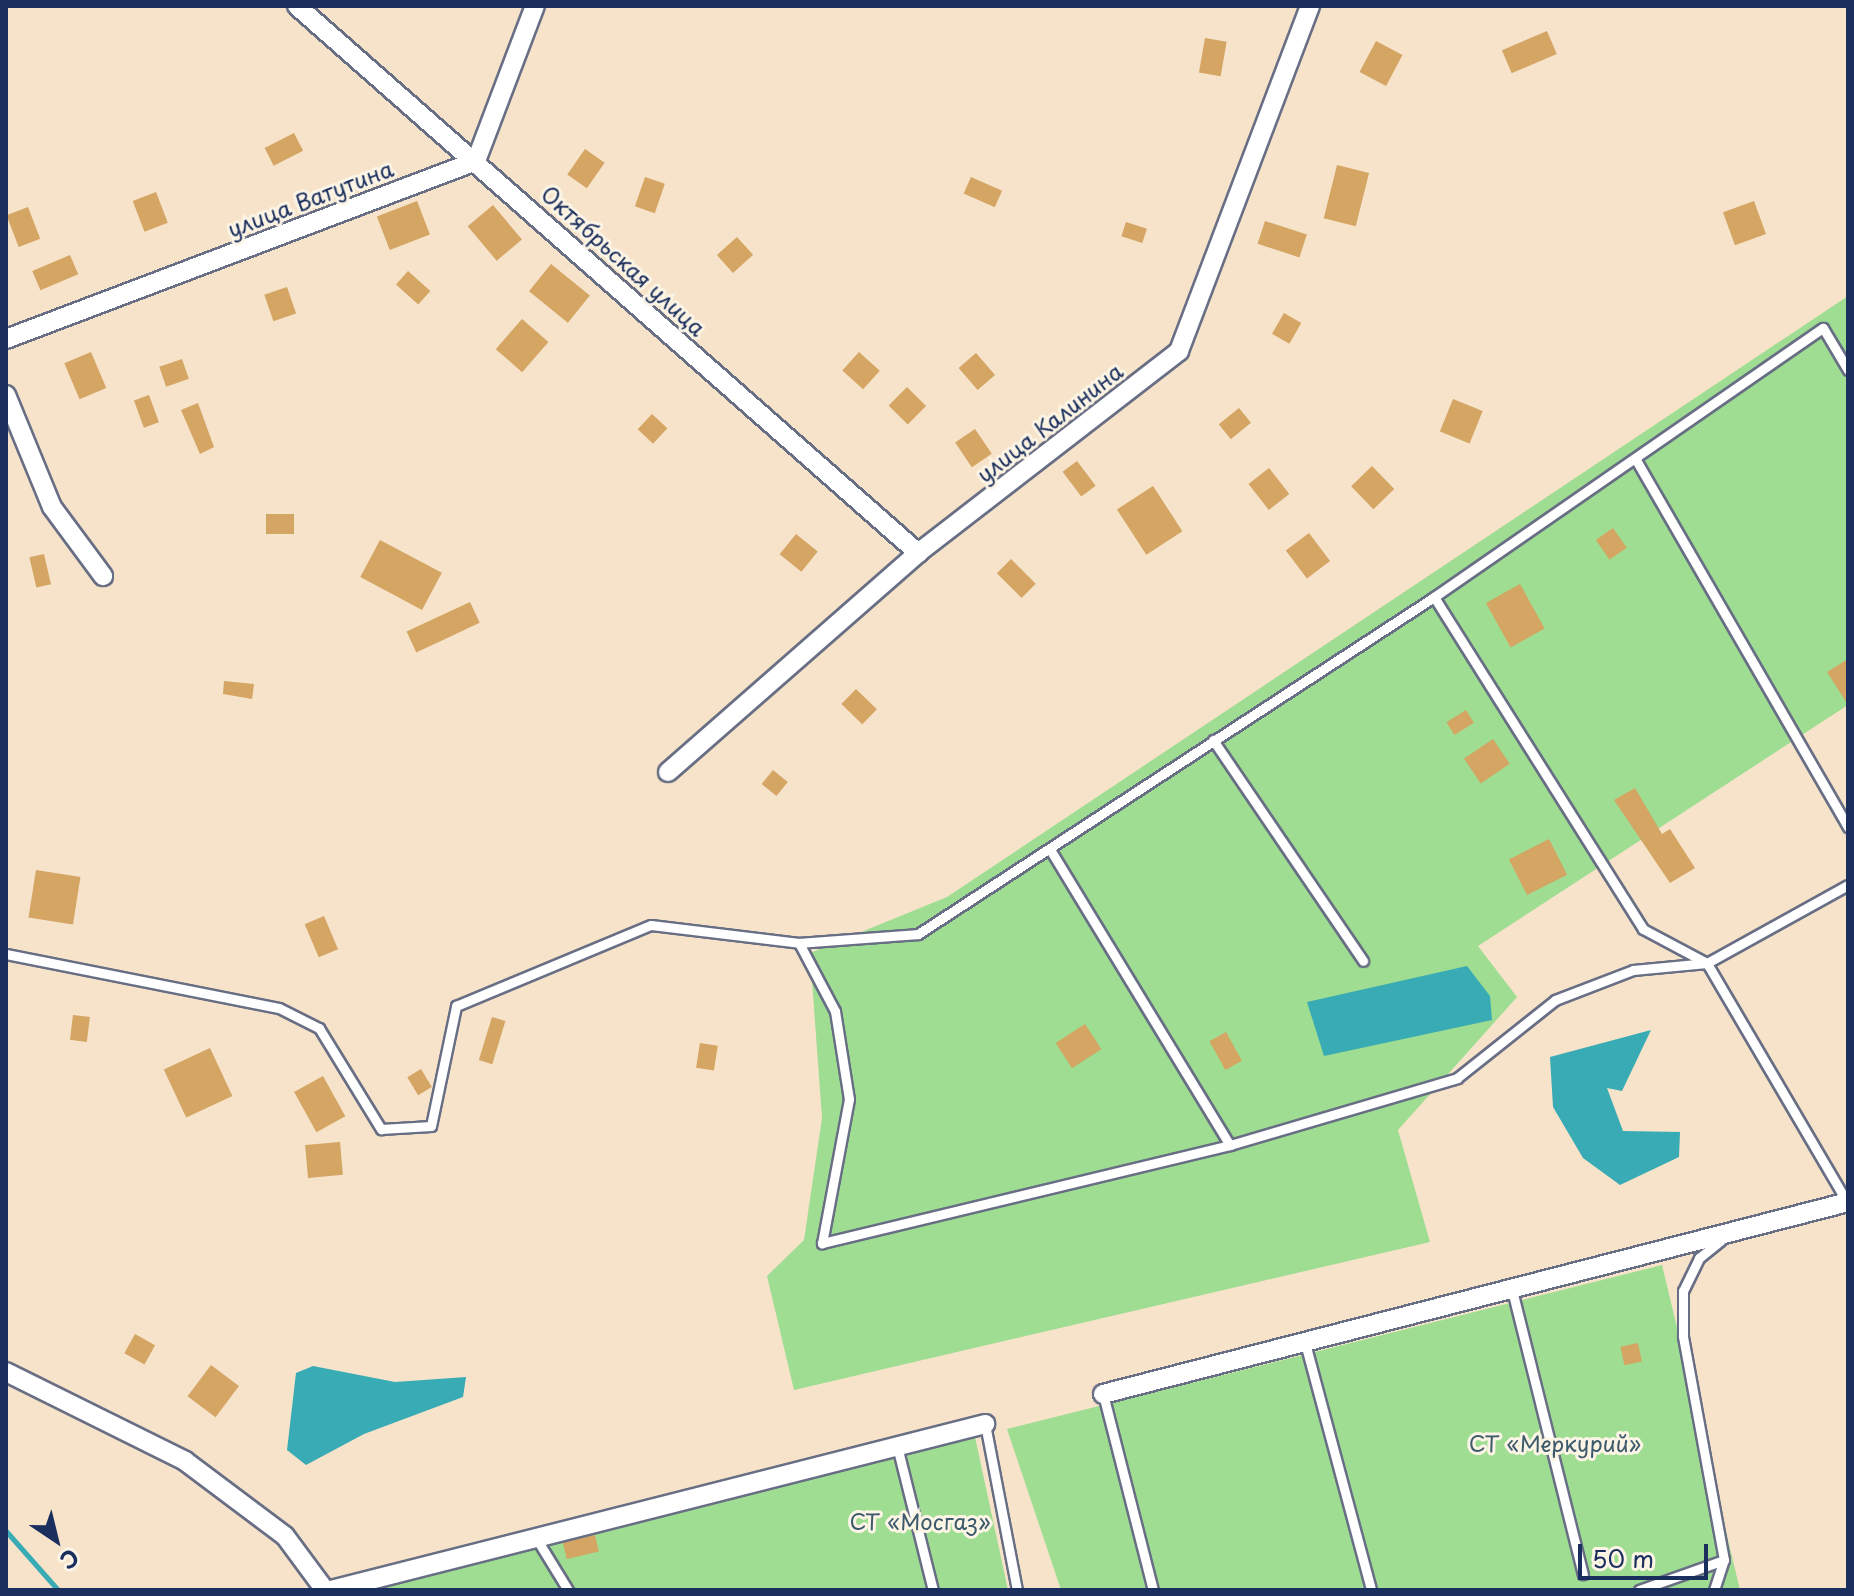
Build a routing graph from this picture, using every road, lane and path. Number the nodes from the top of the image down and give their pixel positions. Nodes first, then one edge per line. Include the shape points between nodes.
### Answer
1 (297, 6) edge
2 (535, 6) edge
3 (1310, 6) edge
4 (476, 161) junction
5 (6, 339) edge
6 (1848, 370) edge
7 (6, 395) edge
8 (1636, 460) junction
9 (918, 553) junction
10 (103, 576) dead end
11 (1434, 597) junction
12 (1213, 740) junction
13 (668, 772) dead end
14 (1848, 827) edge
15 (1051, 851) junction
16 (1848, 885) edge
17 (799, 943) junction
18 (6, 954) edge
19 (1363, 961) dead end
20 (1707, 963) junction
21 (1230, 1145) junction
22 (1848, 1202) edge
23 (1727, 1235) junction
24 (1512, 1290) junction
25 (1305, 1343) junction
26 (6, 1372) edge
27 (1103, 1394) joint
28 (985, 1424) joint
29 (897, 1446) junction
30 (533, 1534) junction
31 (1724, 1560) junction
32 (1583, 1574) dead end
33 (328, 1590) edge
34 (568, 1590) edge
35 (933, 1590) edge
36 (1017, 1590) edge
37 (1153, 1590) edge
38 (1371, 1590) edge
39 (1639, 1590) edge
40 (1714, 1590) edge

1 - 4 street, Октябрьская улица
2 - 4 street
3 - 9 street, улица Калинина via 1179,351
4 - 5 street, улица Ватутина
4 - 9 street, Октябрьская улица
6 - 8 lane via 1823,328
7 - 10 street via 52,507
8 - 11 lane
8 - 14 lane
9 - 13 street, улица Калинина
11 - 12 lane
11 - 20 lane via 1643,929
12 - 15 lane
12 - 19 lane
15 - 17 lane via 918,934
15 - 21 lane
16 - 20 lane
17 - 18 lane via 651,925 456,1006 431,1126 381,1129 319,1028 279,1008
17 - 21 lane via 835,1011 849,1099 822,1243
20 - 21 lane via 1633,970 1568,995 1515,1026 1457,1078
20 - 22 lane
22 - 23 street
23 - 24 street
23 - 31 lane via 1699,1258 1683,1291 1683,1336
24 - 25 street
24 - 32 lane
25 - 27 street
25 - 38 lane
26 - 33 street via 185,1461 285,1536
27 - 37 lane
28 - 29 street
28 - 36 lane
29 - 30 street
29 - 35 lane
30 - 33 street
30 - 34 lane
31 - 39 lane
31 - 40 lane

